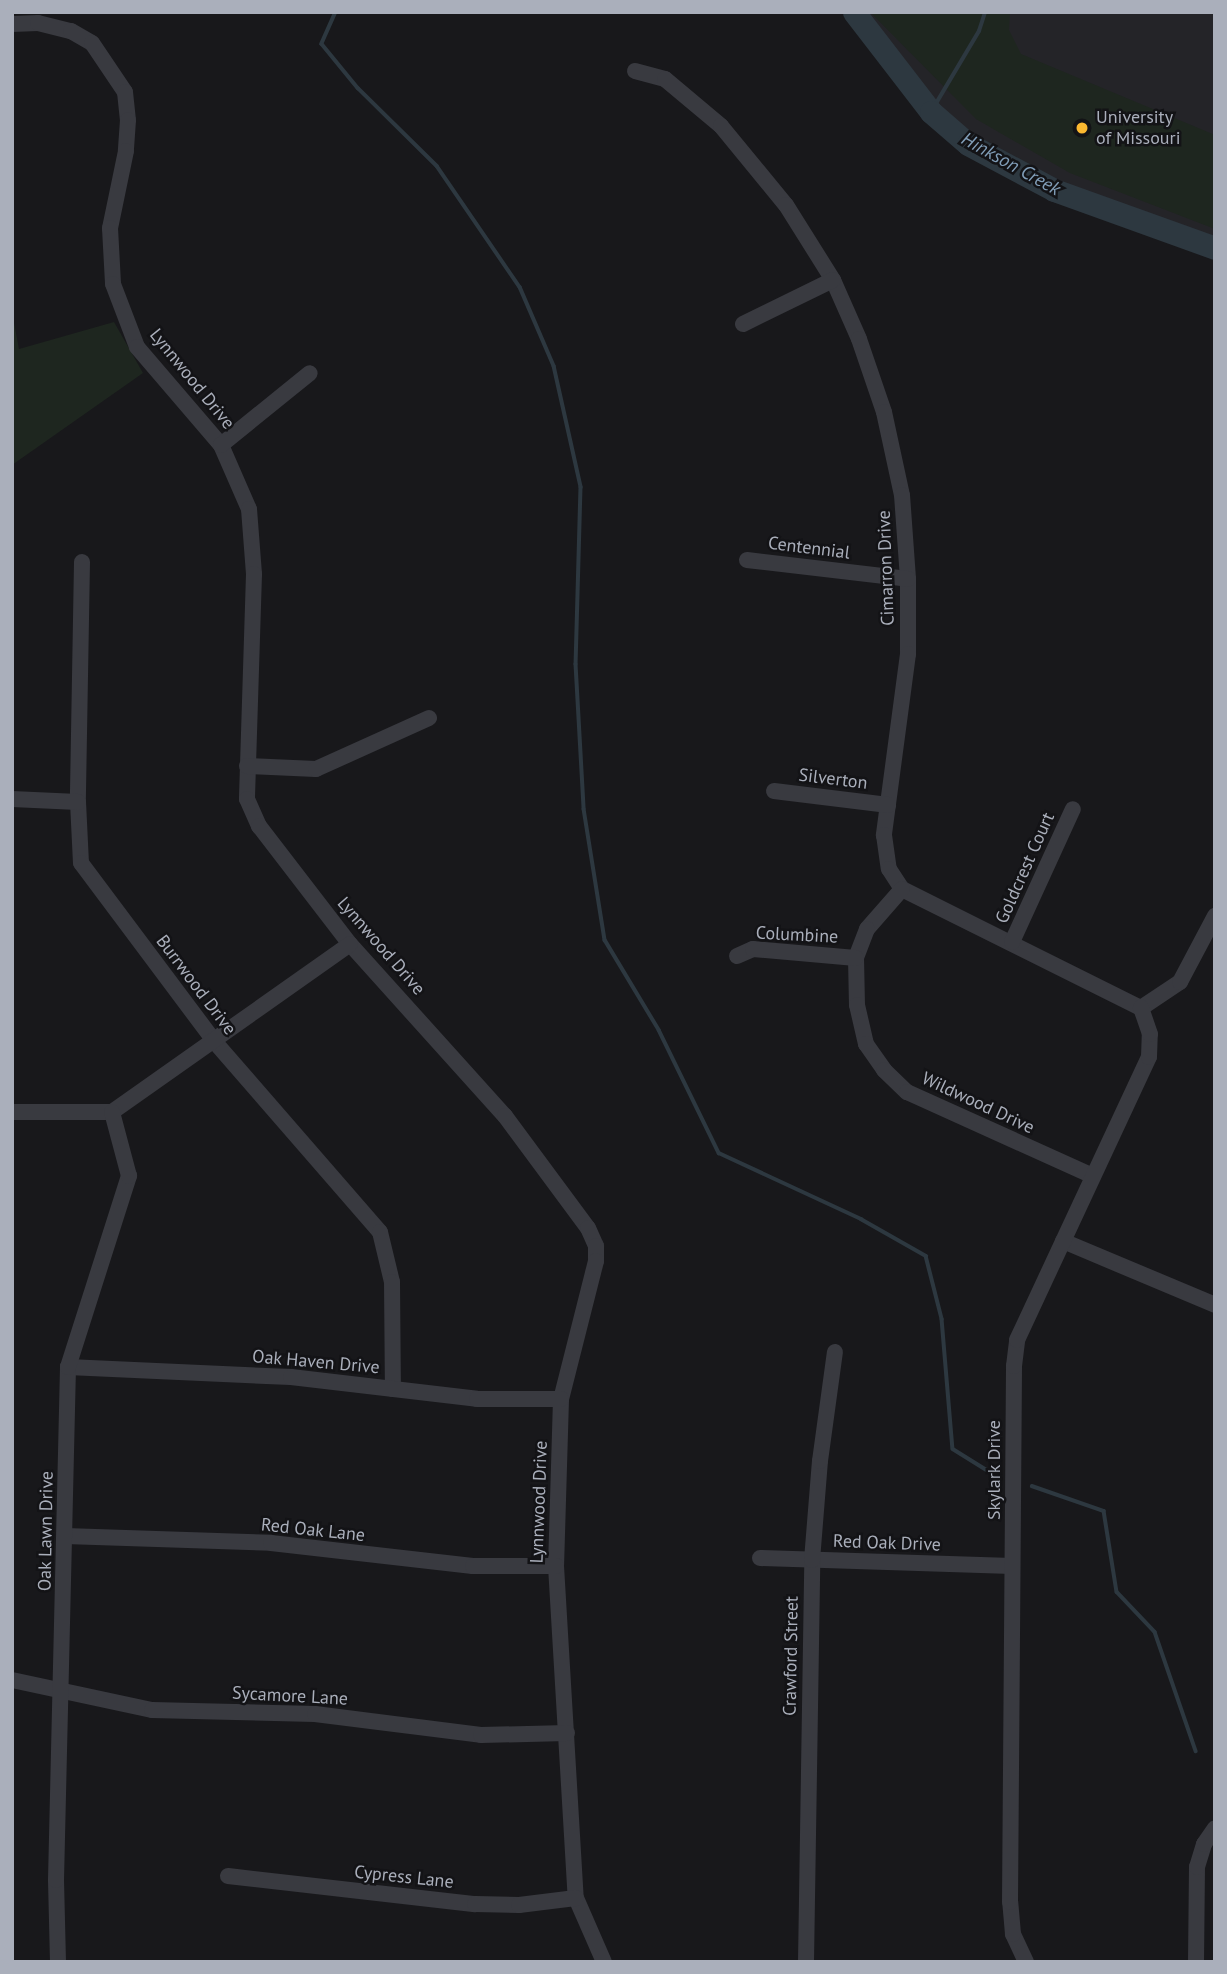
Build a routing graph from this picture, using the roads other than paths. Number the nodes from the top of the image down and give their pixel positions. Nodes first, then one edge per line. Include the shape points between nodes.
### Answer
1 (12, 24) edge
2 (635, 71) dead end
3 (833, 280) junction
4 (743, 324) dead end
5 (310, 373) dead end
6 (221, 445) junction
7 (747, 561) dead end
8 (82, 562) dead end
9 (908, 579) junction
10 (429, 718) dead end
11 (247, 766) junction
12 (774, 791) dead end
13 (12, 799) edge
14 (78, 802) junction
15 (888, 805) junction
16 (1073, 809) dead end
17 (902, 889) junction
18 (1215, 916) edge
19 (1012, 942) junction
20 (350, 944) junction
21 (737, 956) dead end
22 (856, 958) junction
23 (1141, 1008) junction
24 (214, 1041) junction
25 (12, 1112) edge
26 (112, 1112) junction
27 (1093, 1176) junction
28 (1063, 1241) junction
29 (1215, 1305) edge
30 (835, 1353) dead end
31 (68, 1367) junction
32 (393, 1389) junction
33 (561, 1399) junction
34 (65, 1536) junction
35 (760, 1558) dead end
36 (812, 1560) junction
37 (556, 1566) junction
38 (1012, 1566) junction
39 (12, 1680) edge
40 (62, 1691) junction
41 (567, 1732) junction
42 (1215, 1828) edge
43 (228, 1877) dead end
44 (576, 1898) junction
45 (58, 1962) edge
46 (604, 1962) edge
47 (806, 1962) edge
48 (1026, 1962) edge
49 (1196, 1962) edge

1 - 6 street, Lynnwood Drive via 38,23 71,31 92,43 125,92 126,151 110,228 113,284 137,347
2 - 3 street, Cimarron Drive via 665,79 721,126 786,205
3 - 4 street
3 - 9 street, Cimarron Drive via 884,412 902,495
5 - 6 street
6 - 11 street, Lynnwood Drive via 249,509 254,575
7 - 9 street, Centennial
8 - 14 street, Burrwood Drive
9 - 15 street, Cimarron Drive via 908,654
10 - 11 street via 316,769
11 - 20 street, Lynnwood Drive via 247,799 259,825
12 - 15 street, Silverton
13 - 14 street
14 - 24 street, Burrwood Drive via 81,863
15 - 17 street, Cimarron Drive via 884,835 889,869
16 - 19 street, Goldcrest Court
17 - 19 street
17 - 22 street, Wildwood Drive via 867,929
18 - 23 street via 1180,982
19 - 23 street
20 - 24 street
20 - 33 street, Lynnwood Drive via 505,1116 588,1228 596,1246 596,1261
21 - 22 street, Columbine via 753,949
22 - 27 street, Wildwood Drive via 857,1005 866,1044 907,1092
23 - 27 street, Skylark Drive via 1150,1034 1149,1057
24 - 26 street
24 - 32 street, Burrwood Drive via 380,1232 392,1282
25 - 26 street
26 - 31 street, Oak Lawn Drive via 129,1176
27 - 28 street, Skylark Drive
28 - 29 street
28 - 38 street, Skylark Drive via 1017,1340
30 - 36 street, Crawford Street
31 - 32 street, Oak Haven Drive via 291,1377
31 - 34 street, Oak Lawn Drive
32 - 33 street, Oak Haven Drive via 477,1399
33 - 37 street, Lynnwood Drive
34 - 37 street, Red Oak Lane via 271,1544 473,1566
34 - 40 street, Oak Lawn Drive
35 - 36 street, Red Oak Drive
36 - 38 street, Red Oak Drive
36 - 47 street, Crawford Street
37 - 41 street, Lynnwood Drive
38 - 48 street, Skylark Drive via 1010,1902 1013,1934
39 - 40 street, Sycamore Lane
40 - 41 street, Sycamore Lane via 152,1710 315,1714 481,1735
40 - 45 street, Oak Lawn Drive
41 - 44 street, Lynnwood Drive
42 - 49 street via 1197,1867
43 - 44 street, Cypress Lane via 475,1904 519,1905
44 - 46 street, Lynnwood Drive

